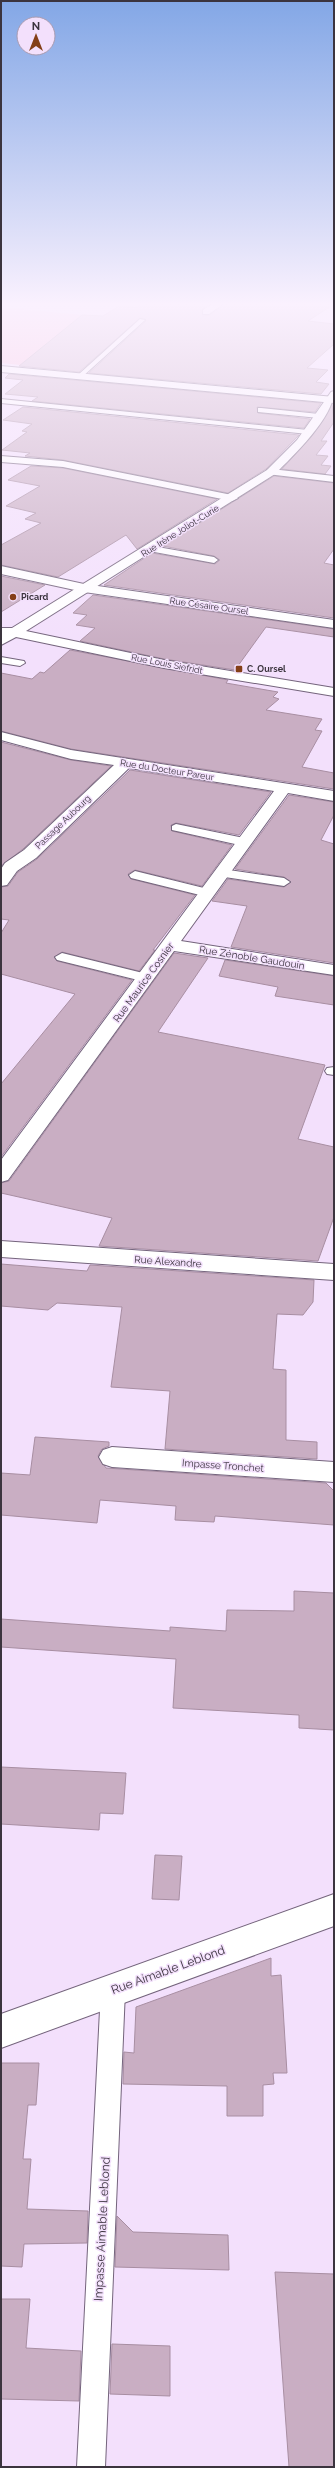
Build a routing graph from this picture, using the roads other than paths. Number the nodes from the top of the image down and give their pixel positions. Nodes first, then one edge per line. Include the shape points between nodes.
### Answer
1 (151, 416) edge
2 (319, 416) edge
3 (308, 432) junction
4 (1, 459) edge
5 (271, 472) junction
6 (334, 479) edge
7 (232, 498) junction
8 (152, 549) junction
9 (214, 560) dead end
10 (1, 570) edge
11 (84, 588) junction
12 (334, 624) edge
13 (1, 630) edge
14 (15, 632) junction
15 (1, 641) edge
16 (1, 660) edge
17 (20, 663) dead end
18 (334, 692) edge
19 (1, 736) edge
20 (125, 763) junction
21 (284, 788) junction
22 (334, 796) edge
23 (176, 828) dead end
24 (244, 842) junction
25 (222, 873) junction
26 (135, 875) dead end
27 (1, 881) edge
28 (284, 882) dead end
29 (208, 893) junction
30 (170, 945) junction
31 (62, 957) dead end
32 (334, 970) edge
33 (146, 978) junction
34 (1, 1175) edge
35 (1, 1249) edge
36 (334, 1272) edge
37 (112, 1458) dead end
38 (334, 1472) edge
39 (334, 1910) edge
40 (113, 1990) junction
41 (1, 2031) edge
42 (91, 2467) edge

1 - 3 lane
2 - 3 street, Rue Irène Joliot-Curie
3 - 5 street, Rue Irène Joliot-Curie
4 - 7 street via 64,464
5 - 6 street
5 - 7 street, Rue Irène Joliot-Curie
7 - 8 street, Rue Irène Joliot-Curie
8 - 9 lane
8 - 11 street, Rue Irène Joliot-Curie
10 - 11 street, Rue Césaire Oursel
11 - 12 street, Rue Césaire Oursel
11 - 14 street, Rue Irène Joliot-Curie
13 - 14 street, Rue Louis Siefridt
14 - 15 street, Rue Irène Joliot-Curie
14 - 18 street, Rue Louis Siefridt via 170,665
16 - 17 lane
19 - 20 street, Rue du Docteur Pareur via 71,754
20 - 21 street, Rue du Docteur Pareur
20 - 27 street, Passage Aubourg via 30,854 11,867
21 - 22 street, Rue du Docteur Pareur
21 - 24 street, Rue Maurice Cosnier
23 - 24 lane
24 - 25 street, Rue Maurice Cosnier
25 - 28 lane
25 - 29 street, Rue Maurice Cosnier
26 - 29 lane
29 - 30 street, Rue Maurice Cosnier
30 - 32 street, Rue Zénoble Gaudouin
30 - 33 street, Rue Maurice Cosnier
31 - 33 lane
33 - 34 street, Rue Maurice Cosnier
35 - 36 street, Rue Alexandre
37 - 38 street, Impasse Tronchet
39 - 40 street, Rue Aimable Leblond
40 - 41 street, Rue Aimable Leblond
40 - 42 lane, Impasse Aimable Leblond

